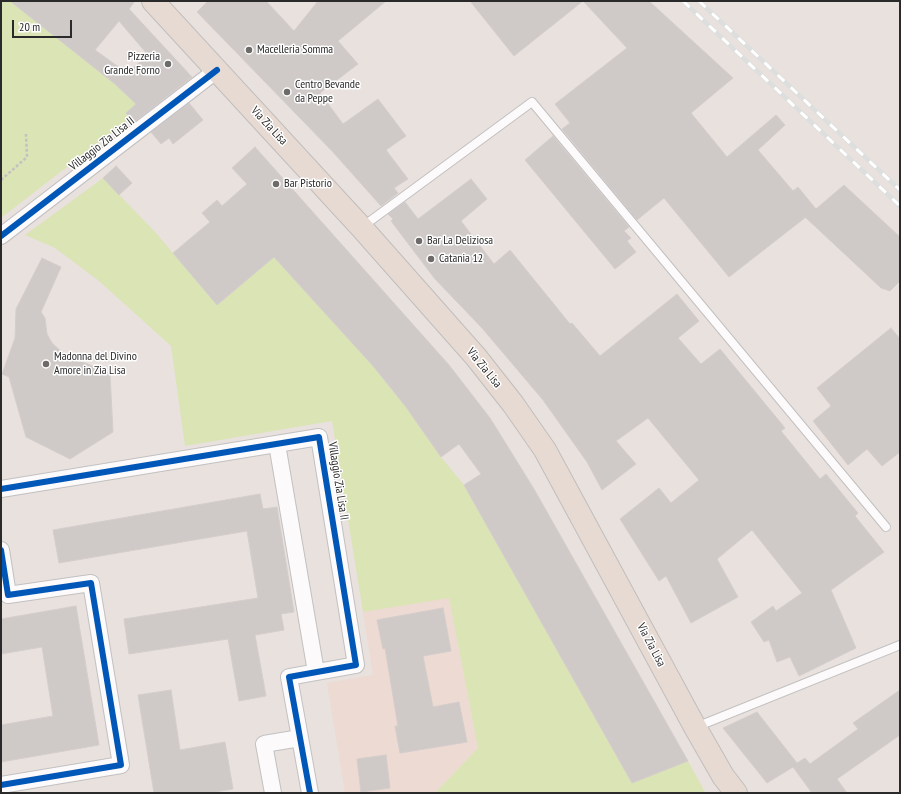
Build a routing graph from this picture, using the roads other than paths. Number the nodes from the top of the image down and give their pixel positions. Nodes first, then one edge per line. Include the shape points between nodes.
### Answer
1 (153, 1) edge
2 (217, 70) junction
3 (362, 227) junction
4 (1, 236) edge
5 (277, 444) junction
6 (1, 489) edge
7 (886, 527) dead end
8 (1, 550) edge
9 (4, 596) edge
10 (900, 645) edge
11 (316, 672) junction
12 (696, 727) junction
13 (300, 738) junction
14 (1, 785) edge
15 (273, 793) edge
16 (310, 793) edge
17 (736, 793) edge

1 - 2 main road, Via Zia Lisa
2 - 3 main road, Via Zia Lisa
2 - 4 street, Villaggio Zia Lisa II
3 - 7 lane via 532,102
3 - 12 main road, Via Zia Lisa via 476,357 546,450
5 - 6 street, Villaggio Zia Lisa II
5 - 11 street
5 - 11 street, Villaggio Zia Lisa II via 320,437 356,665
8 - 9 street
9 - 14 street via 91,583 121,764
10 - 12 lane
11 - 13 street, Villaggio Zia Lisa II via 290,676
12 - 17 main road, Via Zia Lisa via 723,776
13 - 15 street via 264,744
13 - 16 street, Villaggio Zia Lisa II

